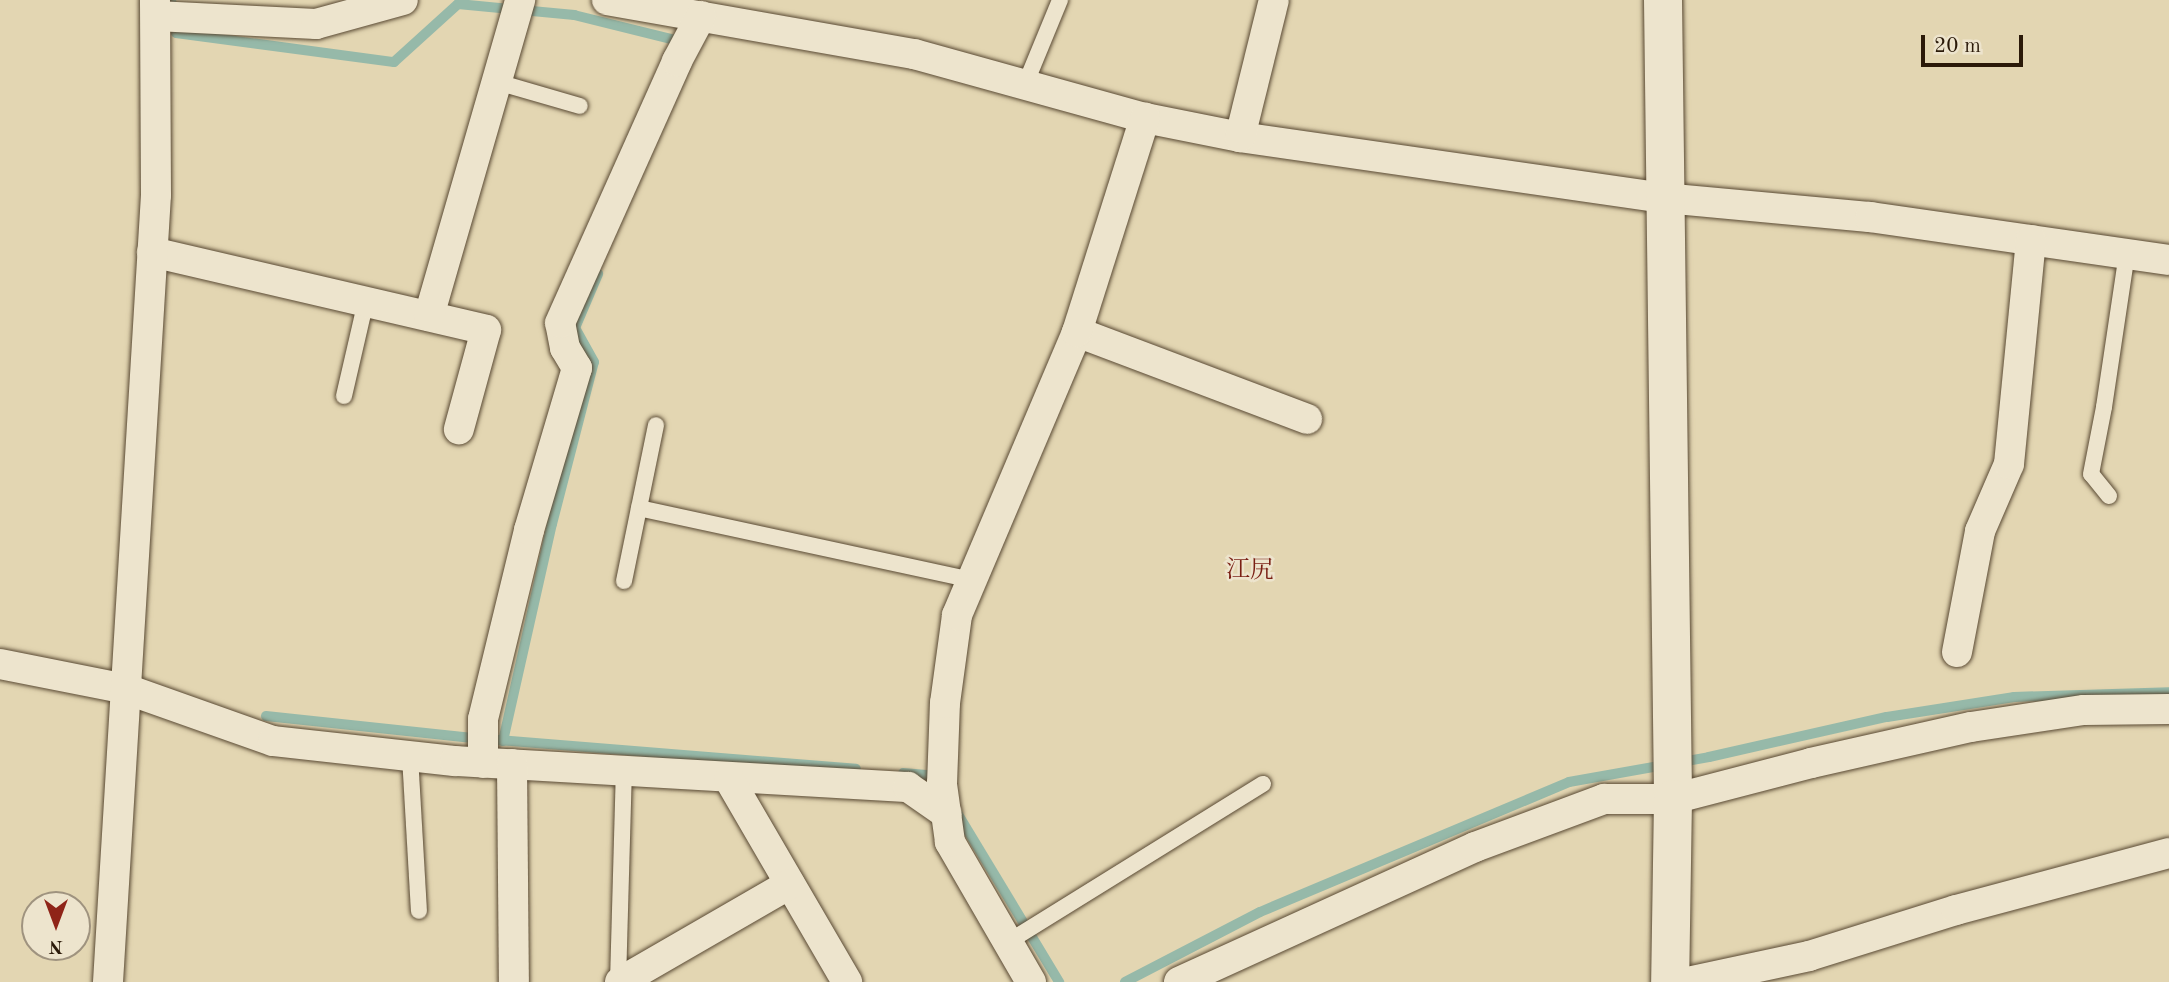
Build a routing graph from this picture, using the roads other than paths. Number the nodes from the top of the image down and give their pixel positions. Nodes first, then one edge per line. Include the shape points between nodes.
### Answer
1 (403, 0) edge
2 (520, 0) edge
3 (607, 0) edge
4 (1060, 0) edge
5 (1274, 0) edge
6 (1663, 0) edge
7 (375, 4) edge
8 (155, 8) edge
9 (701, 16) junction
10 (497, 82) junction
11 (1025, 85) junction
12 (580, 106) dead end
13 (1145, 118) junction
14 (1240, 137) junction
15 (1664, 198) junction
16 (2031, 240) junction
17 (152, 252) junction
18 (2127, 253) junction
19 (2169, 260) edge
20 (366, 301) junction
21 (429, 316) junction
22 (1077, 332) junction
23 (344, 396) dead end
24 (1307, 419) dead end
25 (656, 425) dead end
26 (459, 429) dead end
27 (2109, 496) dead end
28 (639, 508) junction
29 (972, 580) junction
30 (624, 581) dead end
31 (1956, 652) dead end
32 (0, 664) edge
33 (126, 689) junction
34 (2169, 709) edge
35 (410, 756) junction
36 (498, 764) junction
37 (624, 772) junction
38 (1672, 775) junction
39 (729, 779) junction
40 (1263, 784) dead end
41 (947, 814) junction
42 (2169, 853) edge
43 (790, 884) junction
44 (419, 911) dead end
45 (1008, 943) junction
46 (108, 982) edge
47 (514, 982) edge
48 (619, 982) edge
49 (847, 982) edge
50 (1031, 982) edge
51 (1179, 982) edge
52 (1670, 982) edge
53 (1688, 982) edge

1 - 7 street
2 - 10 street
3 - 9 street
4 - 11 lane
5 - 14 street
6 - 15 street
7 - 8 street via 316,24
8 - 17 street
9 - 11 street via 914,54
9 - 36 street via 560,323 565,348 577,368 529,530 483,719
10 - 12 lane
10 - 21 street
11 - 13 street
13 - 14 street
13 - 22 street
14 - 15 street
15 - 16 street via 1870,216
15 - 38 street
16 - 18 street
16 - 31 street via 2009,464 1980,531
17 - 20 street
17 - 33 street
18 - 19 street
18 - 27 lane via 2091,474
20 - 21 street
20 - 23 lane
21 - 26 street via 486,330
22 - 24 street
22 - 29 street
25 - 28 lane
28 - 29 lane
28 - 30 lane
29 - 41 street via 957,615 945,703 942,784
32 - 33 street
33 - 35 street via 273,741
33 - 46 street
34 - 38 street via 2084,710 1971,727 1811,763
35 - 36 street
35 - 44 lane
36 - 37 street
36 - 47 street
37 - 39 street
37 - 48 lane
38 - 51 street via 1488,842
38 - 52 street
39 - 41 street via 908,787
39 - 43 street
40 - 45 lane
41 - 45 street via 950,842
42 - 53 street via 1956,910 1809,956
43 - 48 street
43 - 49 street
45 - 50 street

